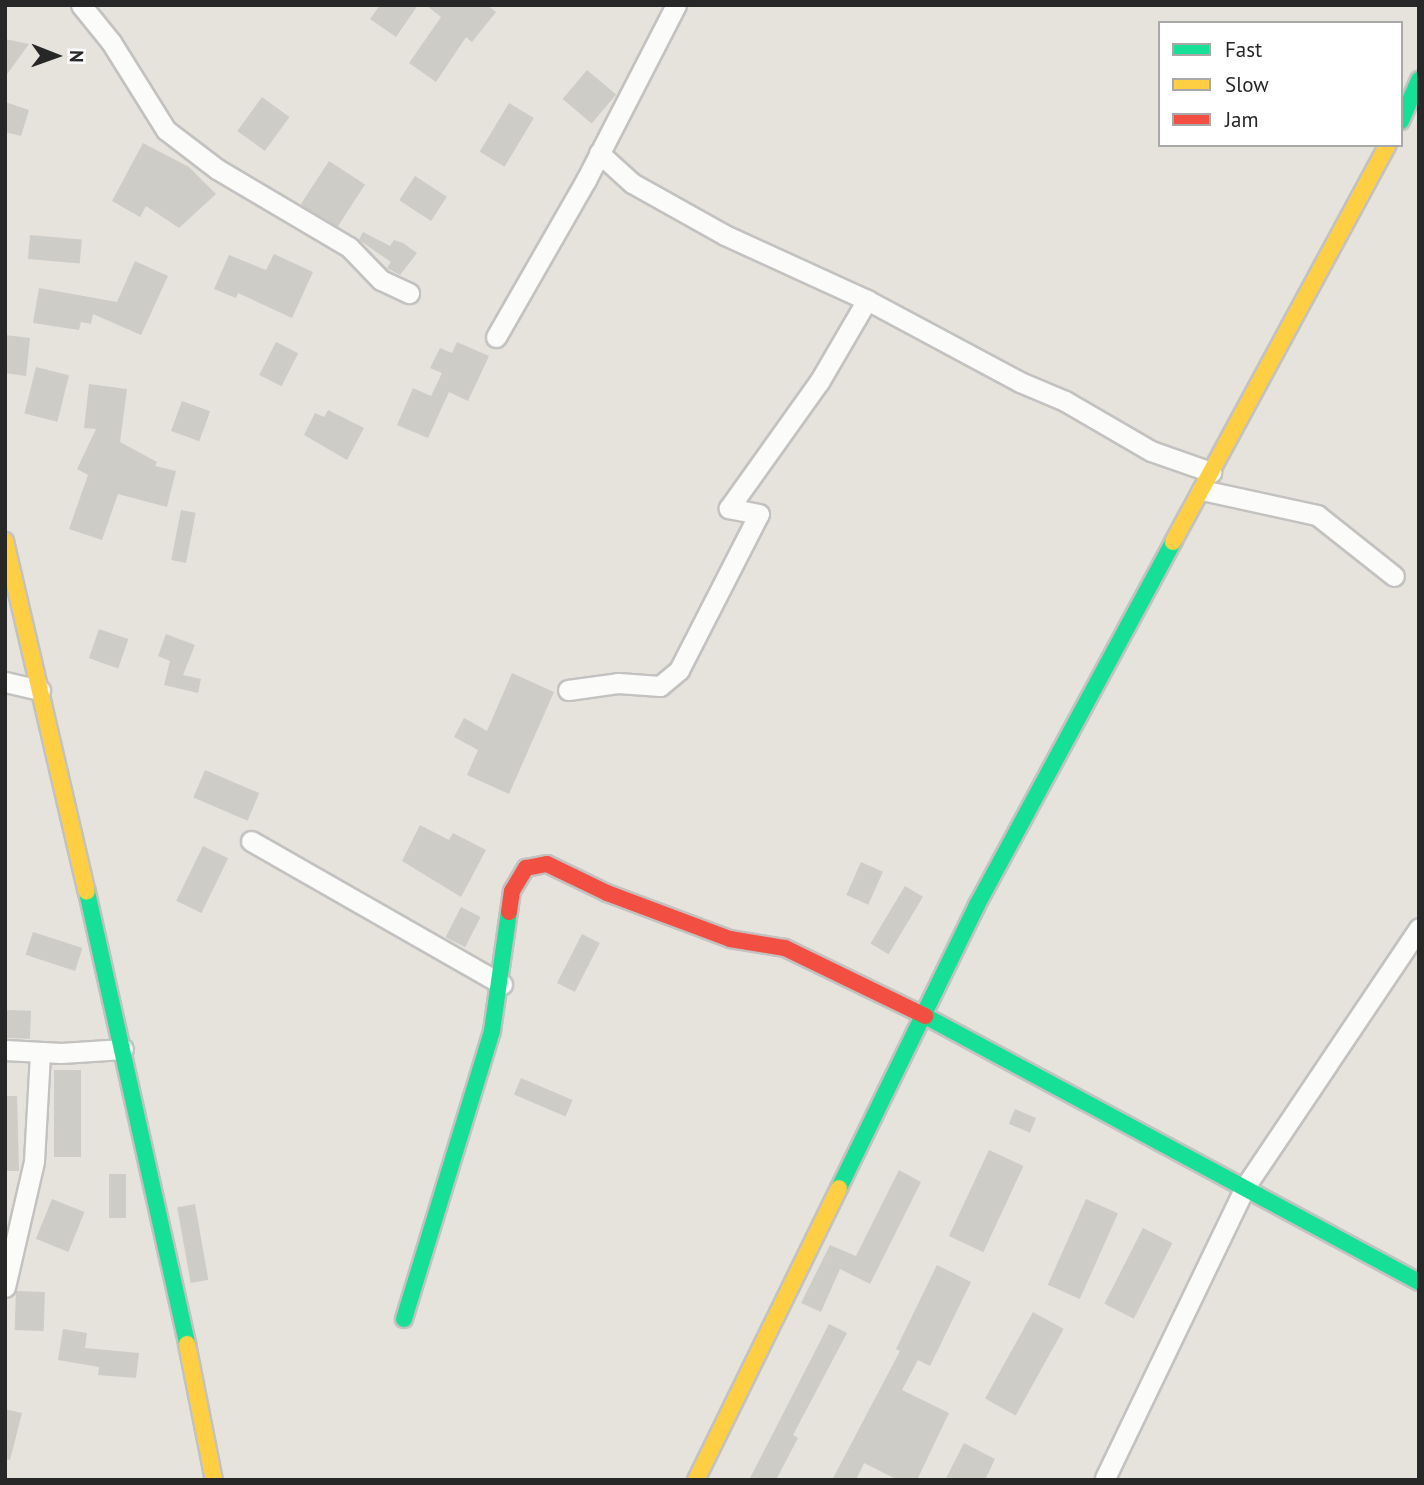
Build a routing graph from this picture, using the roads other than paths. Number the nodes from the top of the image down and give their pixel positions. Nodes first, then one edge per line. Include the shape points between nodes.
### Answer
1 (81, 5) edge
2 (676, 5) edge
3 (1419, 80) edge
4 (1403, 116) edge
5 (1387, 147) edge
6 (599, 153) junction
7 (409, 293) dead end
8 (867, 300) junction
9 (496, 337) dead end
10 (1206, 481) junction
11 (5, 541) edge
12 (1394, 576) dead end
13 (5, 682) edge
14 (40, 690) junction
15 (568, 690) dead end
16 (251, 841) dead end
17 (1419, 928) edge
18 (502, 984) junction
19 (923, 1015) junction
20 (123, 1049) junction
21 (5, 1050) edge
22 (40, 1052) junction
23 (1245, 1187) junction
24 (1419, 1282) edge
25 (5, 1287) edge
26 (404, 1319) dead end
27 (1105, 1478) edge
28 (214, 1480) edge
29 (696, 1480) edge

1 - 7 street via 111,42 166,130 217,169 349,247 381,280
2 - 6 street
3 - 4 street
5 - 10 street
6 - 8 street via 632,183 725,235
6 - 9 street
8 - 10 street via 1020,382 1065,401
8 - 15 street via 813,392 729,508 760,514 679,670 660,686 618,682
10 - 12 street via 1317,515
10 - 19 street via 977,905
11 - 14 street
13 - 14 street
14 - 20 street
16 - 18 street
17 - 23 street
18 - 19 street via 512,891 526,868 547,864 607,893 730,939 785,948
18 - 26 street
19 - 23 street via 1111,1120
19 - 29 street
20 - 22 street
20 - 28 street via 160,1205
21 - 22 street
22 - 25 street via 34,1161
23 - 24 street
23 - 27 street

